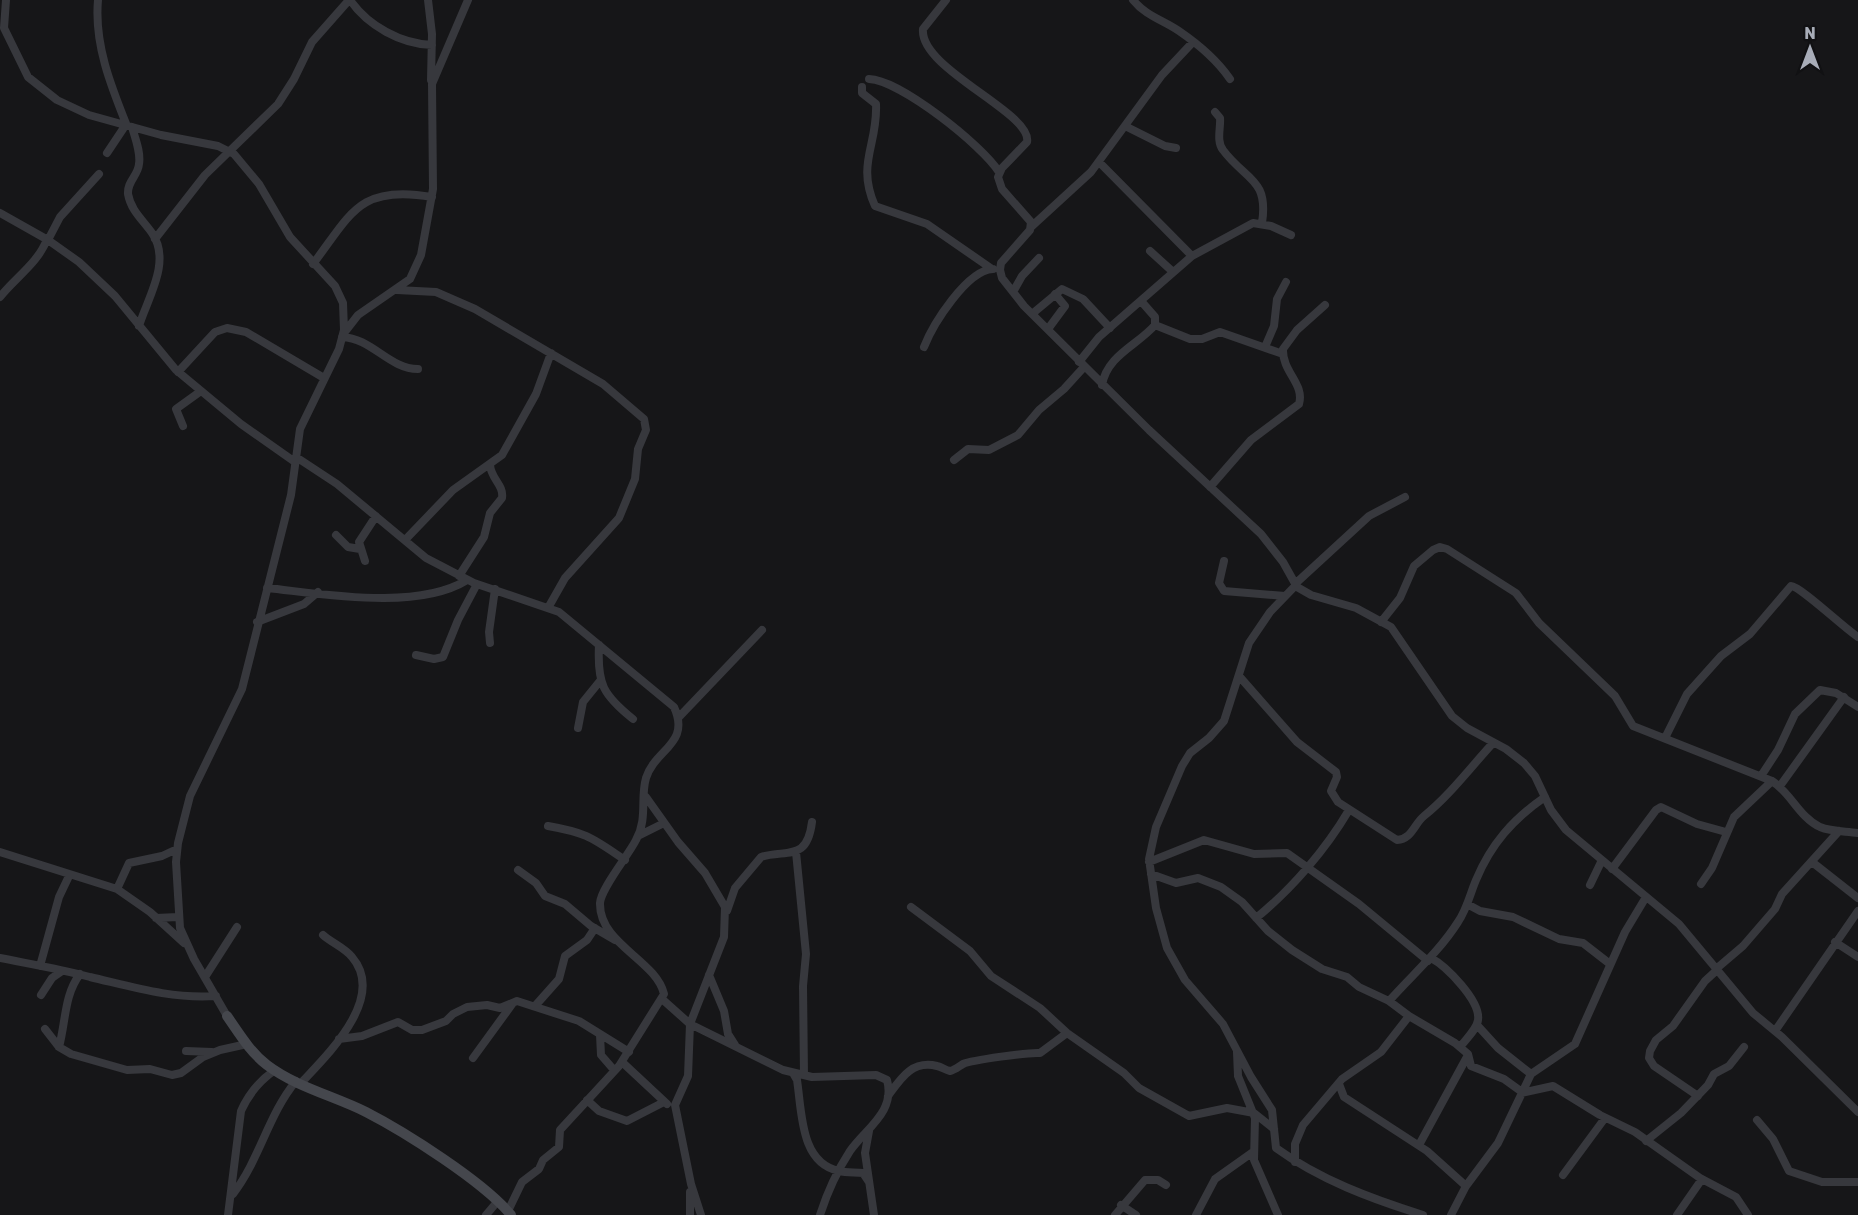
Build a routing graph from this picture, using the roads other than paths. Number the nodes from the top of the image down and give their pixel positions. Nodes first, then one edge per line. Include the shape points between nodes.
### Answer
1 (6, 0) edge
2 (98, 0) edge
3 (350, 0) edge
4 (428, 0) edge
5 (468, 0) edge
6 (946, 0) edge
7 (1133, 0) edge
8 (1193, 42) junction
9 (432, 45) junction
10 (869, 79) dead end
11 (1230, 79) dead end
12 (432, 84) junction
13 (862, 87) dead end
14 (1215, 112) dead end
15 (128, 126) junction
16 (1125, 126) junction
17 (1176, 148) dead end
18 (228, 151) junction
19 (107, 153) dead end
20 (1099, 162) junction
21 (999, 172) junction
22 (99, 174) dead end
23 (432, 197) junction
24 (0, 213) edge
25 (1262, 223) junction
26 (1031, 227) junction
27 (1291, 235) dead end
28 (48, 239) junction
29 (155, 239) junction
30 (1150, 251) dead end
31 (1192, 256) junction
32 (1039, 258) dead end
33 (313, 264) junction
34 (996, 269) junction
35 (1173, 271) junction
36 (1286, 282) dead end
37 (397, 290) junction
38 (1012, 292) junction
39 (1055, 294) junction
40 (0, 297) edge
41 (1141, 301) junction
42 (1325, 305) dead end
43 (1032, 314) junction
44 (1155, 325) junction
45 (139, 326) junction
46 (1110, 328) junction
47 (1048, 329) junction
48 (343, 336) junction
49 (924, 347) dead end
50 (1265, 347) junction
51 (551, 353) junction
52 (1283, 354) junction
53 (1082, 365) junction
54 (418, 369) dead end
55 (178, 372) junction
56 (324, 378) junction
57 (1102, 385) junction
58 (201, 391) junction
59 (183, 426) dead end
60 (296, 460) junction
61 (954, 460) dead end
62 (490, 465) junction
63 (1210, 487) junction
64 (1405, 497) dead end
65 (376, 516) junction
66 (336, 535) dead end
67 (406, 539) junction
68 (360, 549) junction
69 (365, 561) dead end
70 (1224, 561) dead end
71 (463, 578) junction
72 (477, 584) junction
73 (1295, 584) junction
74 (267, 588) junction
75 (495, 589) junction
76 (318, 592) junction
77 (1285, 596) junction
78 (548, 608) junction
79 (257, 622) junction
80 (1381, 622) junction
81 (762, 630) dead end
82 (1858, 637) edge
83 (490, 643) dead end
84 (599, 645) junction
85 (416, 655) dead end
86 (1239, 676) junction
87 (600, 681) junction
88 (1844, 697) junction
89 (1858, 707) edge
90 (679, 717) junction
91 (633, 719) dead end
92 (578, 728) dead end
93 (1665, 738) junction
94 (1493, 743) junction
95 (1761, 776) junction
96 (1772, 781) junction
97 (1780, 786) junction
98 (645, 795) junction
99 (1545, 797) junction
100 (1349, 810) junction
101 (813, 822) dead end
102 (664, 823) junction
103 (548, 826) dead end
104 (1839, 831) junction
105 (1726, 832) junction
106 (1858, 833) edge
107 (638, 836) junction
108 (177, 849) junction
109 (0, 852) edge
110 (796, 852) junction
111 (625, 860) junction
112 (1602, 860) junction
113 (1149, 862) junction
114 (1812, 862) junction
115 (1306, 866) junction
116 (1612, 869) junction
117 (518, 870) dead end
118 (1151, 874) junction
119 (69, 876) junction
120 (1701, 884) dead end
121 (1590, 885) dead end
122 (117, 890) junction
123 (1646, 897) junction
124 (1858, 898) edge
125 (1467, 904) junction
126 (911, 907) dead end
127 (1858, 911) edge
128 (725, 916) junction
129 (178, 917) junction
130 (156, 918) junction
131 (1256, 918) junction
132 (237, 927) dead end
133 (595, 928) junction
134 (323, 935) dead end
135 (616, 940) junction
136 (1835, 942) junction
137 (187, 946) junction
138 (1858, 957) edge
139 (0, 958) edge
140 (1430, 959) junction
141 (1610, 964) junction
142 (40, 966) junction
143 (1717, 969) junction
144 (62, 971) junction
145 (80, 974) junction
146 (709, 975) junction
147 (205, 977) junction
148 (41, 995) dead end
149 (216, 996) junction
150 (662, 999) junction
151 (1389, 1001) junction
152 (513, 1002) junction
153 (535, 1006) junction
154 (227, 1016) joint
155 (1408, 1016) junction
156 (690, 1024) junction
157 (1477, 1025) junction
158 (45, 1029) dead end
159 (1775, 1031) junction
160 (1067, 1034) junction
161 (600, 1035) junction
162 (339, 1039) junction
163 (247, 1044) junction
164 (59, 1047) junction
165 (1460, 1047) junction
166 (1744, 1047) dead end
167 (738, 1048) junction
168 (186, 1051) dead end
169 (1237, 1051) junction
170 (214, 1052) junction
171 (629, 1052) junction
172 (1468, 1054) junction
173 (473, 1058) dead end
174 (622, 1062) junction
175 (274, 1070) junction
176 (614, 1070) junction
177 (793, 1073) junction
178 (1531, 1074) junction
179 (804, 1075) junction
180 (298, 1082) junction
181 (1339, 1084) junction
182 (1522, 1093) junction
183 (888, 1096) junction
184 (1698, 1096) junction
185 (587, 1100) junction
186 (664, 1102) junction
187 (1858, 1112) edge
188 (675, 1113) junction
189 (1254, 1113) junction
190 (1605, 1118) junction
191 (1756, 1120) dead end
192 (869, 1128) junction
193 (1274, 1129) junction
194 (1646, 1141) junction
195 (1419, 1146) junction
196 (1253, 1152) junction
197 (1295, 1162) junction
198 (839, 1172) junction
199 (1563, 1175) dead end
200 (1702, 1179) junction
201 (869, 1182) junction
202 (1858, 1182) edge
203 (691, 1184) junction
204 (1166, 1185) dead end
205 (1466, 1186) junction
206 (231, 1197) junction
207 (497, 1202) junction
208 (1121, 1205) junction
209 (509, 1213) edge
210 (228, 1215) edge
211 (486, 1215) edge
212 (690, 1215) edge
213 (701, 1215) edge
214 (820, 1215) edge
215 (874, 1215) edge
216 (1115, 1215) edge
217 (1136, 1215) edge
218 (1196, 1215) edge
219 (1278, 1215) edge
220 (1423, 1215) edge
221 (1451, 1215) edge
222 (1677, 1215) edge
223 (1748, 1215) edge

1 - 15 street via 4,28 28,77 57,100 89,115
2 - 15 street via 103,58
3 - 9 street via 385,31
3 - 18 street via 312,42 278,104
4 - 9 street
5 - 12 street
6 - 21 street via 923,29 925,43 970,87 1027,131 1023,149
7 - 8 street via 1147,14
8 - 11 street
8 - 16 street via 1162,75
9 - 12 street
10 - 21 street via 894,88 961,131
12 - 23 street
13 - 34 street via 862,93 876,104 866,162 875,206 927,224
14 - 25 street via 1220,117 1219,140 1223,150 1261,189
15 - 18 street
15 - 19 street
15 - 29 street via 139,164 128,192 136,213
16 - 17 street
16 - 20 street
18 - 29 street
18 - 33 street via 245,165 290,237
20 - 26 street via 1076,189
20 - 31 street
21 - 26 street via 1002,189 1030,219
22 - 28 street via 60,217
23 - 33 street via 400,194 362,204 350,212
23 - 37 street via 421,255 414,273
24 - 28 street
25 - 27 street
25 - 31 street via 1253,223
26 - 34 street
28 - 40 street via 38,257
28 - 45 street via 98,279
29 - 45 street via 156,285
30 - 35 street
31 - 35 street
32 - 38 street
33 - 48 street via 342,298
34 - 38 street
34 - 49 street via 985,269 973,277 936,322
35 - 41 street
36 - 50 street via 1277,299 1274,326
37 - 48 street via 358,315
37 - 51 street via 436,292 457,300
38 - 43 street
39 - 43 street
39 - 46 street via 1062,289 1076,294
39 - 47 street via 1064,302 1064,308
41 - 44 street via 1155,317
41 - 46 street
42 - 52 street via 1297,330
43 - 47 street
44 - 50 street via 1190,339 1220,332
44 - 57 street via 1112,363
45 - 55 street
46 - 53 street via 1089,347
47 - 53 street
48 - 54 street via 360,339 404,368
48 - 56 street
50 - 52 street
51 - 62 street via 536,394 511,442
51 - 78 street via 603,384 646,424 633,485 619,518 565,578
52 - 63 street via 1286,370 1299,388 1299,404 1251,440
53 - 57 street
53 - 61 street via 1018,435 989,450 968,449
55 - 56 street via 215,332 226,328 246,332
55 - 58 street
56 - 60 street via 300,429
57 - 63 street
58 - 59 street via 176,409
58 - 60 street via 274,449
60 - 65 street via 337,484
60 - 74 street via 290,502
62 - 67 street via 453,490
62 - 71 street via 491,476 502,489 502,498 490,513 484,537
63 - 73 street via 1261,534
64 - 73 street via 1369,516
65 - 67 street
65 - 68 street via 358,542
66 - 68 street via 348,547
67 - 71 street via 426,558
68 - 69 street
70 - 77 street via 1219,583 1224,591
71 - 72 street
71 - 76 street via 442,591 403,598
72 - 75 street
72 - 85 street via 443,657
73 - 77 street
73 - 80 street via 1311,595 1356,608
74 - 76 street
74 - 79 street
75 - 78 street
75 - 83 street
76 - 79 street via 304,604
77 - 86 street via 1253,636
78 - 84 street via 559,612
79 - 108 street via 242,689 190,796
80 - 93 street via 1400,598 1414,566 1433,550 1447,549 1516,594 1539,623 1615,696 1633,726
80 - 94 street via 1400,638 1452,716
81 - 90 street
82 - 93 street via 1791,586 1750,634 1721,656 1687,694
84 - 87 street
84 - 90 street via 674,707
86 - 100 street via 1297,742 1336,772 1331,791
86 - 113 street via 1224,721 1190,753 1176,780 1155,830
87 - 91 street via 606,694
87 - 92 street via 583,702
88 - 89 street
88 - 95 street via 1824,690 1813,696 1789,723
88 - 97 street
90 - 98 street via 678,733 646,778
93 - 95 street
94 - 99 street via 1524,763
94 - 100 street via 1401,840 1392,839
95 - 96 street
96 - 97 street
96 - 105 street via 1739,810
97 - 104 street via 1812,822
98 - 102 street
98 - 107 street
99 - 112 street via 1562,826
99 - 125 street via 1503,832 1483,863
100 - 115 street via 1329,841
101 - 110 street via 809,836
102 - 107 street
102 - 128 street via 714,886
103 - 111 street via 584,833
104 - 106 street
104 - 114 street
105 - 116 street via 1661,807
105 - 120 street
107 - 111 street
108 - 122 street via 129,864
108 - 129 street
109 - 119 street
110 - 128 street via 761,857 735,888
110 - 179 street via 806,954
111 - 135 street via 600,901 601,915
112 - 116 street
112 - 121 street
113 - 115 street via 1204,840 1254,854 1287,853
113 - 118 street
114 - 124 street
114 - 143 street via 1782,894 1776,909
115 - 131 street
115 - 140 street
116 - 123 street
117 - 133 street via 536,883 545,896 565,904
118 - 131 street via 1170,882 1194,878 1219,886
118 - 169 street via 1167,948 1185,980 1223,1024
119 - 122 street
119 - 142 street via 59,897
122 - 130 street
123 - 141 street
123 - 143 street via 1679,924
125 - 140 street via 1460,920
125 - 141 street via 1480,911 1513,917 1559,939 1583,943
126 - 160 street via 970,951 991,976 1040,1008
127 - 136 street
128 - 146 street via 724,937
129 - 130 street
129 - 137 street
130 - 137 street
131 - 151 street via 1304,958
132 - 147 street
133 - 135 street
133 - 153 street via 565,956 559,979
134 - 162 street via 352,957 361,982 360,1008
135 - 150 street via 645,967 664,992
136 - 138 street
136 - 159 street
137 - 147 street
139 - 142 street
140 - 151 street
140 - 157 street via 1444,965 1457,980 1478,1013
141 - 178 street via 1575,1044
142 - 144 street
143 - 159 street via 1753,1013
143 - 184 street via 1650,1051 1654,1066
144 - 145 street
144 - 148 street
145 - 149 street via 162,995
145 - 164 street via 68,993
146 - 156 street
146 - 167 street via 724,1011 728,1034
147 - 149 street
149 - 154 street
150 - 156 street
150 - 171 street
151 - 155 street
152 - 153 street
152 - 162 street via 500,1008 466,1007 446,1022 422,1030 412,1030 398,1022 362,1036
152 - 173 street
153 - 161 street via 579,1021
154 - 163 street
155 - 165 street
155 - 181 street via 1381,1052
156 - 167 street
156 - 188 street via 688,1076
157 - 165 street
157 - 178 street
158 - 164 street
159 - 187 street
160 - 183 street via 1040,1053 975,1061 950,1071 919,1065 904,1075
160 - 189 street via 1144,1091 1189,1116 1227,1108
161 - 171 street
161 - 176 street via 601,1054
162 - 180 street
163 - 170 street
163 - 175 street
164 - 170 street via 127,1070 154,1069 172,1075
165 - 172 street
166 - 184 street via 1730,1066 1714,1074
167 - 177 street
168 - 170 street
169 - 189 street via 1238,1076
169 - 193 street via 1272,1110
171 - 174 street
172 - 182 street via 1471,1066 1504,1079
172 - 195 street
174 - 176 street
174 - 186 street
175 - 180 street
175 - 206 street via 248,1095 241,1111
176 - 185 street
177 - 179 street
177 - 198 street via 812,1152 820,1164
178 - 182 street
179 - 183 street via 876,1075 887,1080
180 - 206 street via 283,1097 244,1180
180 - 207 street via 399,1131
181 - 195 street via 1344,1097
181 - 197 street via 1301,1129 1295,1144
182 - 190 street via 1553,1086
182 - 205 street via 1497,1143
183 - 192 street via 885,1110
184 - 194 street
185 - 186 street via 599,1111 627,1121
185 - 209 street via 560,1130 559,1147 522,1182
186 - 188 street
188 - 203 street
189 - 193 street
189 - 196 street
190 - 194 street
190 - 199 street
191 - 202 street via 1773,1139 1789,1171 1822,1182
192 - 198 street
192 - 201 street
193 - 197 street via 1274,1146
194 - 200 street
195 - 205 street
196 - 218 street via 1215,1179
196 - 219 street
197 - 220 street via 1354,1190
198 - 201 street via 863,1173
198 - 214 street
200 - 222 street
200 - 223 street via 1736,1197
201 - 215 street
203 - 212 street
203 - 213 street
204 - 208 street via 1158,1180 1145,1180
205 - 221 street
206 - 210 street
207 - 209 street
207 - 211 street
208 - 216 street
208 - 217 street

